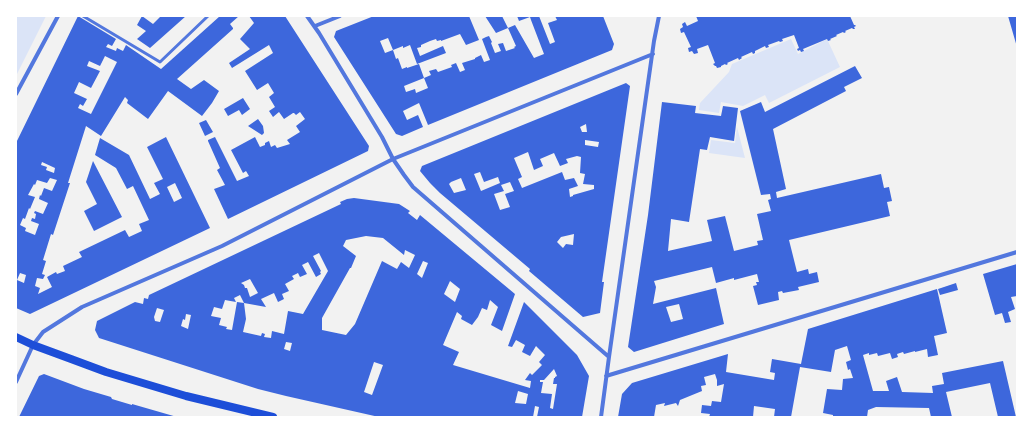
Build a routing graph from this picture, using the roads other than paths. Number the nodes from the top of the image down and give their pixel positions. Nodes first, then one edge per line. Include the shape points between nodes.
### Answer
1 (58, 16) edge
2 (83, 16) edge
3 (208, 16) edge
4 (307, 16) edge
5 (340, 16) edge
6 (659, 16) edge
7 (315, 26) junction
8 (653, 54) junction
9 (16, 94) edge
10 (393, 159) junction
11 (1017, 252) edge
12 (16, 337) edge
13 (33, 344) junction
14 (609, 357) junction
15 (606, 376) junction
16 (16, 382) edge
17 (258, 415) edge
18 (273, 417) edge
19 (601, 417) edge

1 - 9 street
2 - 3 lane via 160,62
4 - 7 street
5 - 7 street
6 - 8 street
7 - 10 street
8 - 10 street
8 - 14 street
10 - 13 street via 222,246 82,307 43,332
10 - 14 street via 414,187
11 - 15 street
12 - 13 main road
13 - 16 street
13 - 17 main road via 114,374
14 - 15 street
15 - 19 street
17 - 18 main road

